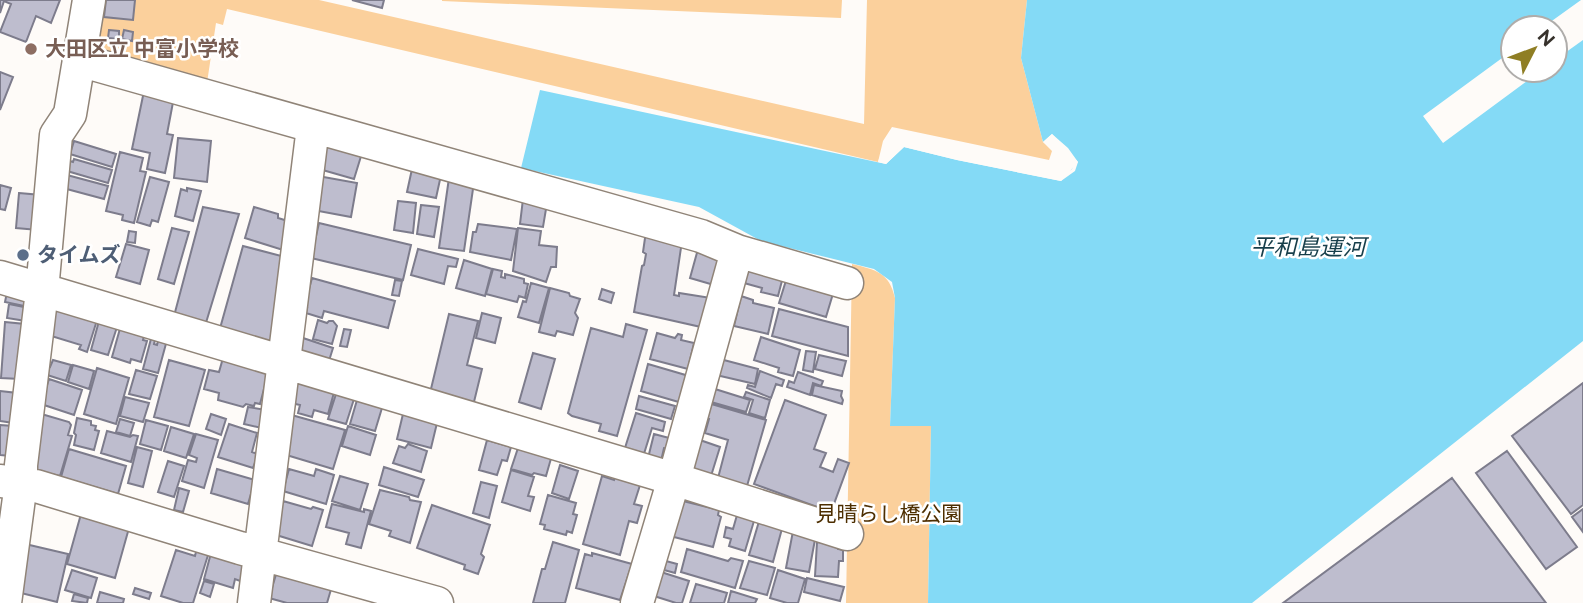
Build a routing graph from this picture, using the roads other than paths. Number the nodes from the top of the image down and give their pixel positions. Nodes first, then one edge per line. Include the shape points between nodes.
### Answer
1 (89, 0) edge
2 (79, 60) junction
3 (313, 127) junction
4 (737, 251) junction
5 (0, 277) edge
6 (847, 283) dead end
7 (42, 291) junction
8 (285, 362) junction
9 (674, 480) junction
10 (11, 482) edge
11 (847, 534) dead end
12 (260, 554) junction
13 (5, 603) edge
14 (254, 603) edge
15 (438, 603) edge
16 (637, 603) edge

1 - 2 street
2 - 3 street
2 - 7 street via 70,114 55,135
3 - 4 street via 701,236
3 - 8 street
4 - 6 street
4 - 9 street
5 - 7 street
7 - 8 street
7 - 10 street via 21,465
8 - 9 street
8 - 12 street
9 - 11 street
9 - 16 street
10 - 12 street
10 - 13 street
12 - 14 street
12 - 15 street

